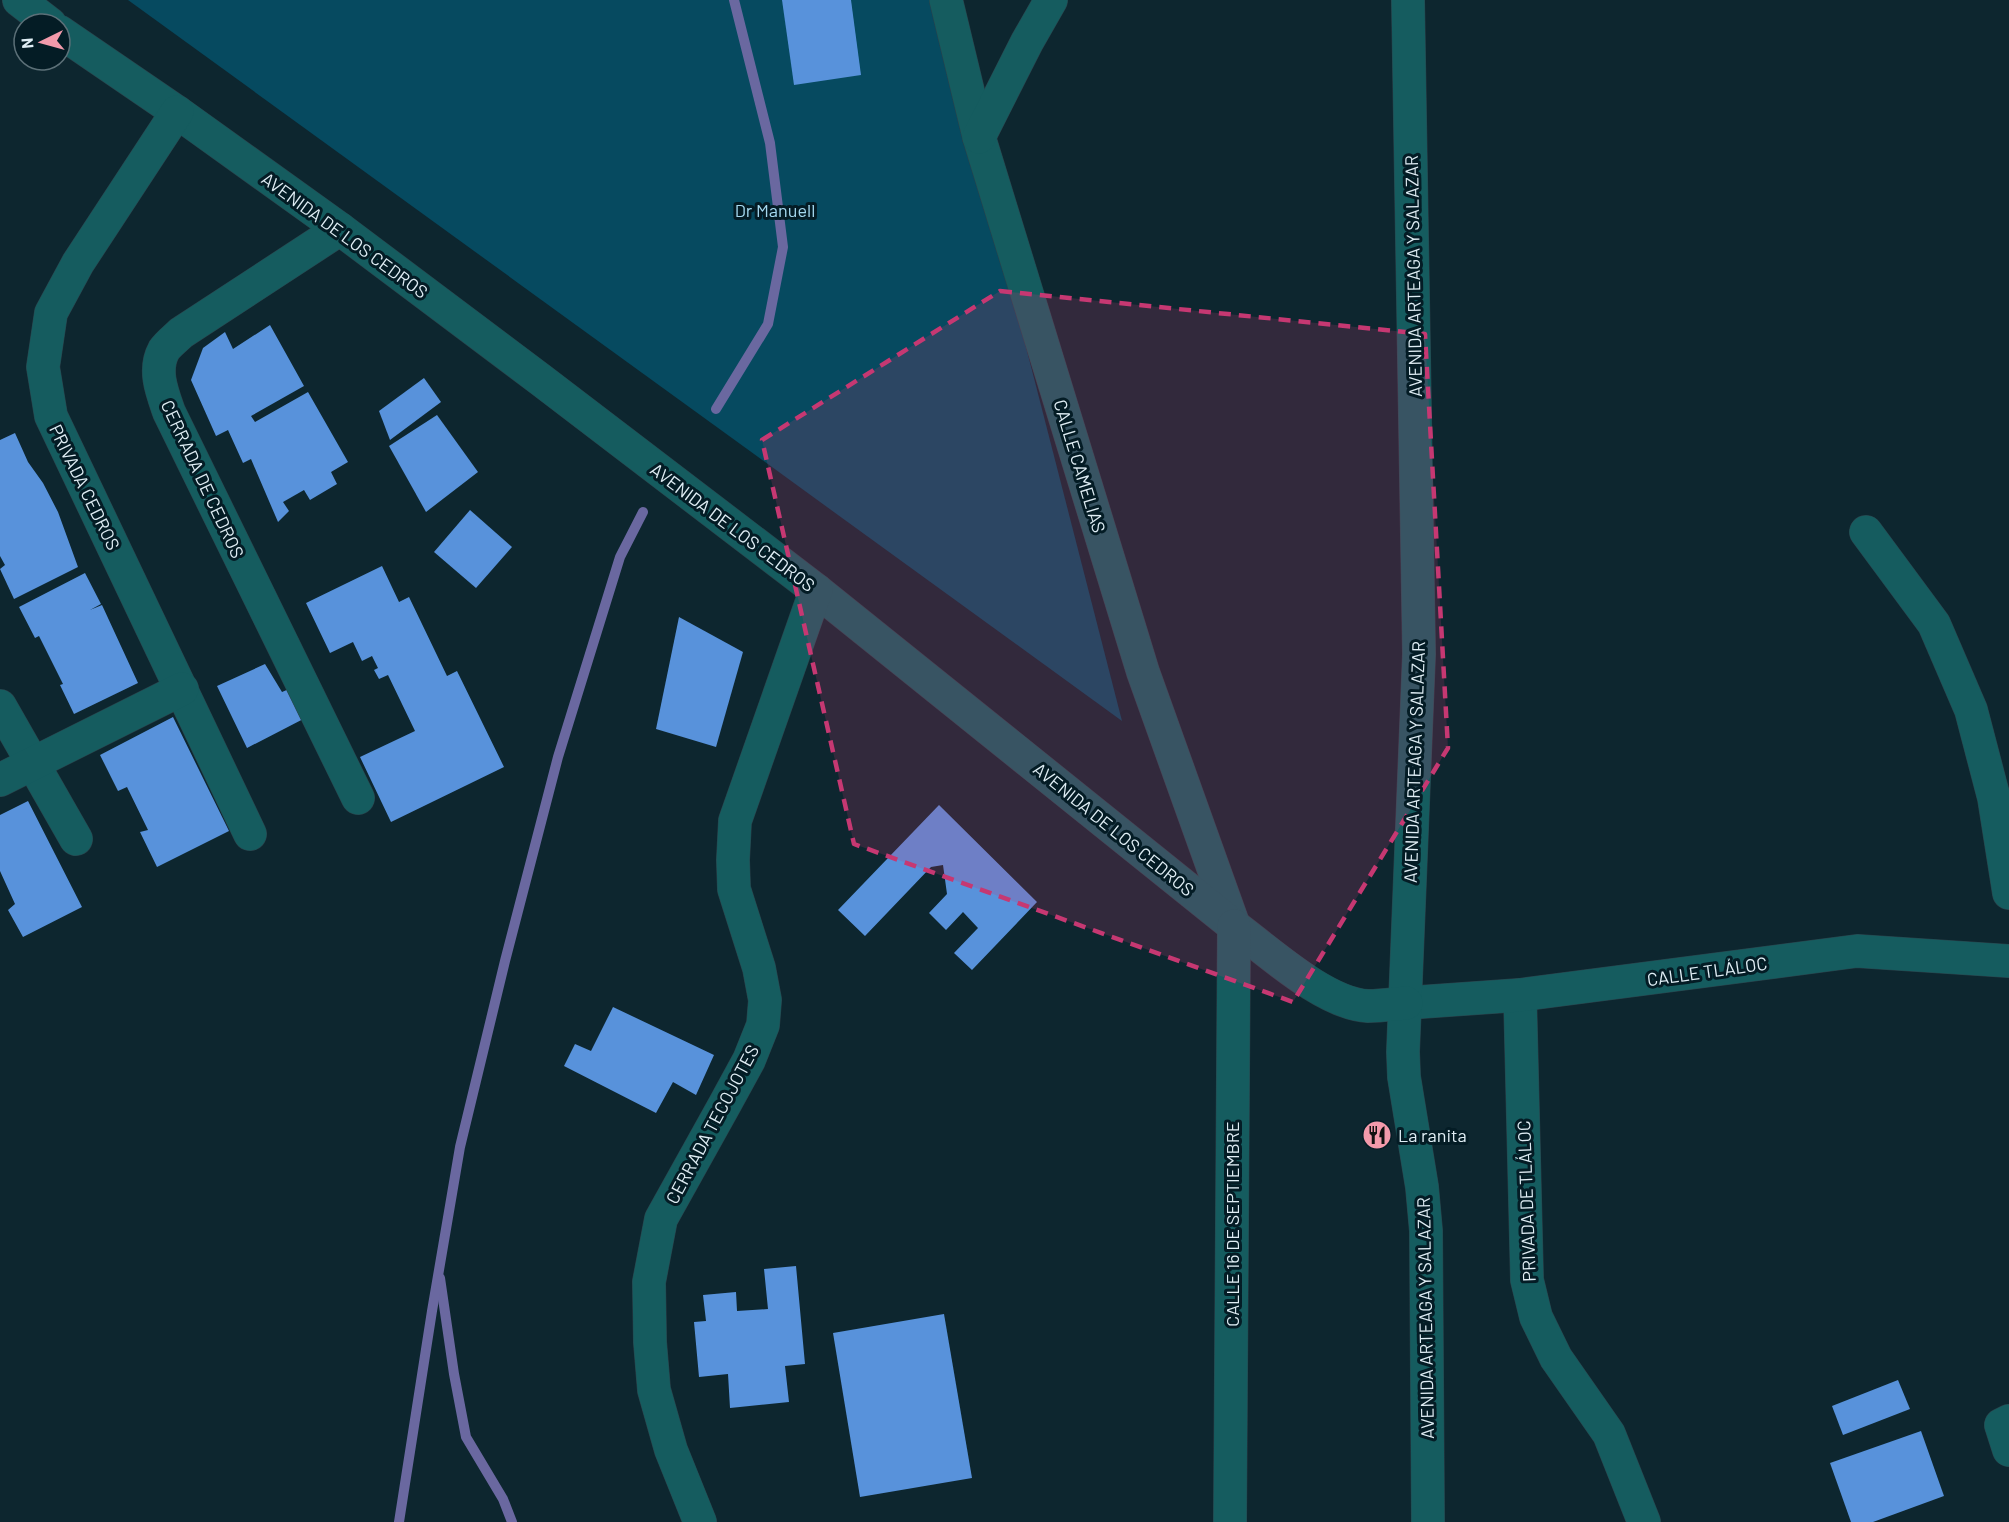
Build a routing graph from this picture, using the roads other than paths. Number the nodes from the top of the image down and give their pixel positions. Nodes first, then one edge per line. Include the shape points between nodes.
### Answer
1 (19, 0) edge
2 (946, 0) edge
3 (1051, 0) edge
4 (1408, 0) edge
5 (34, 12) edge
6 (72, 40) edge
7 (177, 112) junction
8 (979, 137) junction
9 (340, 229) junction
10 (1866, 532) dead end
11 (816, 590) junction
12 (182, 689) junction
13 (0, 706) edge
14 (32, 764) junction
15 (0, 780) edge
16 (358, 798) dead end
17 (250, 834) dead end
18 (76, 839) dead end
19 (2009, 893) edge
20 (1234, 926) junction
21 (2009, 961) edge
22 (1520, 995) junction
23 (1406, 1003) junction
24 (2009, 1421) edge
25 (2009, 1450) edge
26 (700, 1522) edge
27 (1230, 1522) edge
28 (1428, 1522) edge
29 (1644, 1522) edge

1 - 5 street
2 - 8 street, CALLE CAMELIAS
3 - 8 street
4 - 23 street, AVENIDA ARTEAGA Y SALAZAR via 1419,654
6 - 7 street, AVENIDA DE LOS CEDROS
7 - 9 street, AVENIDA DE LOS CEDROS
7 - 12 street, PRIVADA CEDROS via 78,263 51,313 42,367 51,416
8 - 20 street, CALLE CAMELIAS via 1143,672
9 - 11 street, AVENIDA DE LOS CEDROS
9 - 16 street, CERRADA DE CEDROS via 181,333 164,349 159,366 160,387 169,412
10 - 19 street via 1934,624 1971,710 1994,798
11 - 20 street, AVENIDA DE LOS CEDROS
11 - 26 street, CERRADA TECOJOTES via 735,821 734,889 759,968 765,1000 763,1025 725,1104 660,1218 650,1282 654,1390 671,1450
12 - 14 street
12 - 17 street, PRIVADA CEDROS
13 - 14 street
14 - 15 street
14 - 18 street
20 - 23 street, AVENIDA DE LOS CEDROS via 1337,998 1367,1006
20 - 27 street, CALLE 16 DE SEPTIEMBRE
21 - 22 street, CALLE TLÁLOC via 1857,951
22 - 23 street, CALLE TLÁLOC
22 - 29 street, PRIVADA DE TLÁLOC via 1527,1280 1531,1299 1556,1358 1609,1434
23 - 28 street, AVENIDA ARTEAGA Y SALAZAR via 1404,1077 1426,1231
24 - 25 street via 2001,1425

